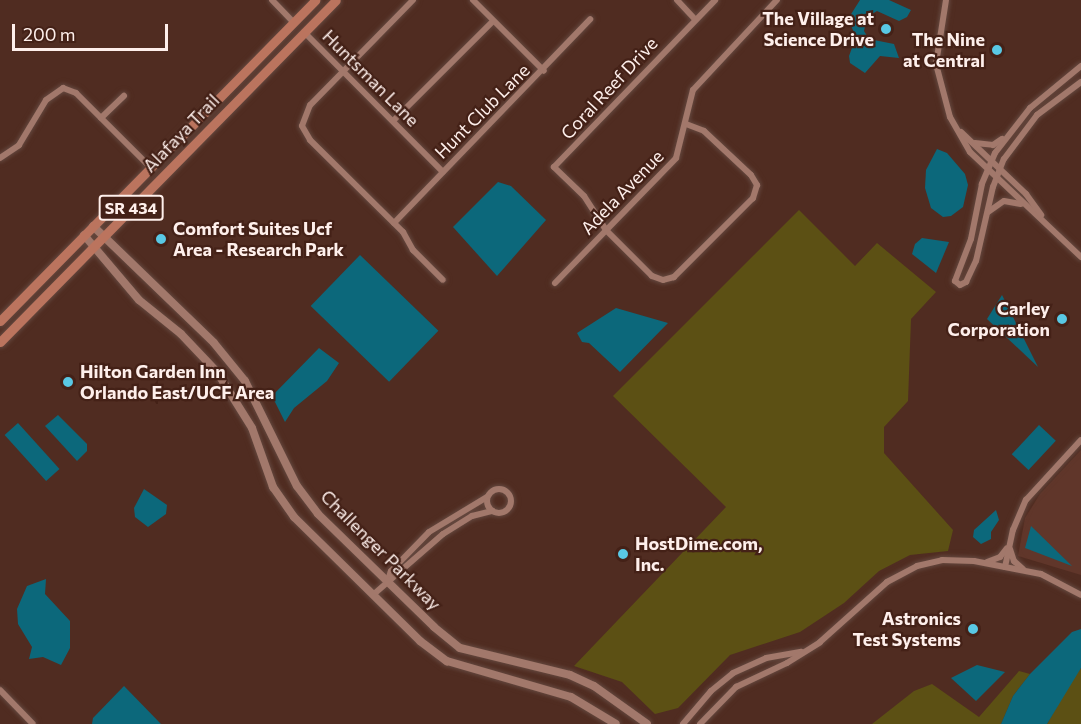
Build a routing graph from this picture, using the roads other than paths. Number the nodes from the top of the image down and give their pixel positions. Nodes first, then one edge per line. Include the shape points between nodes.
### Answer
1 (272, 0) edge
2 (315, 0) edge
3 (336, 0) edge
4 (413, 0) edge
5 (472, 0) edge
6 (677, 0) edge
7 (715, 0) edge
8 (777, 0) edge
9 (945, 0) edge
10 (307, 8) junction
11 (590, 19) dead end
12 (695, 19) junction
13 (493, 21) junction
14 (293, 22) junction
15 (304, 32) junction
16 (292, 44) junction
17 (1081, 66) edge
18 (342, 71) junction
19 (544, 71) junction
20 (1081, 82) edge
21 (124, 96) dead end
22 (101, 118) junction
23 (393, 121) junction
24 (686, 124) junction
25 (958, 130) junction
26 (1005, 136) junction
27 (974, 143) junction
28 (0, 158) edge
29 (992, 160) junction
30 (150, 167) junction
31 (999, 168) junction
32 (988, 170) junction
33 (444, 172) junction
34 (996, 178) junction
35 (1024, 206) junction
36 (987, 212) junction
37 (1045, 221) junction
38 (394, 223) junction
39 (93, 226) junction
40 (606, 231) junction
41 (84, 235) junction
42 (103, 236) junction
43 (93, 246) junction
44 (1081, 256) edge
45 (443, 280) dead end
46 (555, 283) dead end
47 (0, 321) edge
48 (0, 342) edge
49 (267, 420) junction
50 (252, 428) junction
51 (1081, 440) edge
52 (488, 497) junction
53 (492, 511) junction
54 (1009, 545) junction
55 (983, 563) junction
56 (1005, 567) junction
57 (1026, 571) junction
58 (388, 580) junction
59 (374, 594) junction
60 (1081, 595) edge
61 (801, 652) junction
62 (0, 690) edge
63 (33, 724) edge
64 (616, 724) edge
65 (647, 724) edge
66 (683, 724) edge
67 (700, 724) edge

1 - 14 street
2 - 10 main road, Alafaya Trail / SR 434
3 - 15 main road, Alafaya Trail / SR 434
4 - 18 street
5 - 13 street
6 - 12 street
7 - 12 street, Coral Reef Drive
8 - 24 street, Adela Avenue via 704,75 693,90
9 - 25 street via 937,72 946,108
10 - 14 main road, Alafaya Trail / SR 434
10 - 15 main road
11 - 19 street, Hunt Club Lane
12 - 40 street, Coral Reef Drive via 554,167 584,196
13 - 19 street
13 - 23 street
14 - 16 main road
14 - 30 main road, Alafaya Trail / SR 434
15 - 16 main road, Alafaya Trail / SR 434
15 - 18 street, Huntsman Lane
16 - 42 main road, Alafaya Trail / SR 434
17 - 26 street via 1030,108
18 - 23 street, Huntsman Lane
18 - 38 street via 304,112 302,126 310,140
19 - 33 street, Hunt Club Lane
20 - 31 street via 1037,115
21 - 22 street
22 - 28 street via 76,93 63,88 46,100 19,145
22 - 30 street
23 - 33 street, Huntsman Lane
24 - 40 street, Adela Avenue via 676,158
24 - 40 street via 705,131 752,175 757,185 753,198 674,277 663,280 652,276
25 - 27 street
25 - 32 street via 970,152
26 - 27 street via 993,145
26 - 29 street
27 - 29 street
29 - 31 street
29 - 32 street
30 - 39 main road, Alafaya Trail / SR 434
31 - 34 street
31 - 37 street via 1026,194
32 - 34 street
32 - 36 street via 955,281 960,285 966,282 976,261
33 - 38 street, Hunt Club Lane
34 - 35 street
34 - 36 street
35 - 36 street via 1004,201
35 - 37 street
37 - 44 street
38 - 45 street via 413,250
39 - 41 main road, Alafaya Trail / SR 434
39 - 42 main road, Challenger Parkway
40 - 46 street, Adela Avenue
41 - 43 main road, Challenger Parkway
41 - 47 main road, Alafaya Trail / SR 434
42 - 43 main road, Alafaya Trail / SR 434
42 - 49 main road, Challenger Parkway via 214,343 245,381
43 - 48 main road, Alafaya Trail / SR 434
43 - 50 main road, Challenger Parkway via 139,300 201,353
49 - 50 street
49 - 58 main road, Challenger Parkway via 297,486 318,514
50 - 59 main road, Challenger Parkway via 282,502
51 - 54 street via 1030,494
52 - 53 street
52 - 53 street via 500,489 510,495 507,511
52 - 58 street via 429,532 391,571
53 - 58 street via 455,525 398,577
54 - 55 street via 1000,557
54 - 56 street
54 - 57 street via 1014,561
55 - 56 street
55 - 61 street via 942,560 902,573 879,588 834,632
56 - 57 street
57 - 60 street via 1055,579
58 - 59 street
58 - 65 main road, Challenger Parkway via 460,648 570,675 616,698
59 - 64 main road, Challenger Parkway via 447,661 571,697
61 - 66 street via 774,656 733,673 711,691
61 - 67 street via 736,687
62 - 63 street

